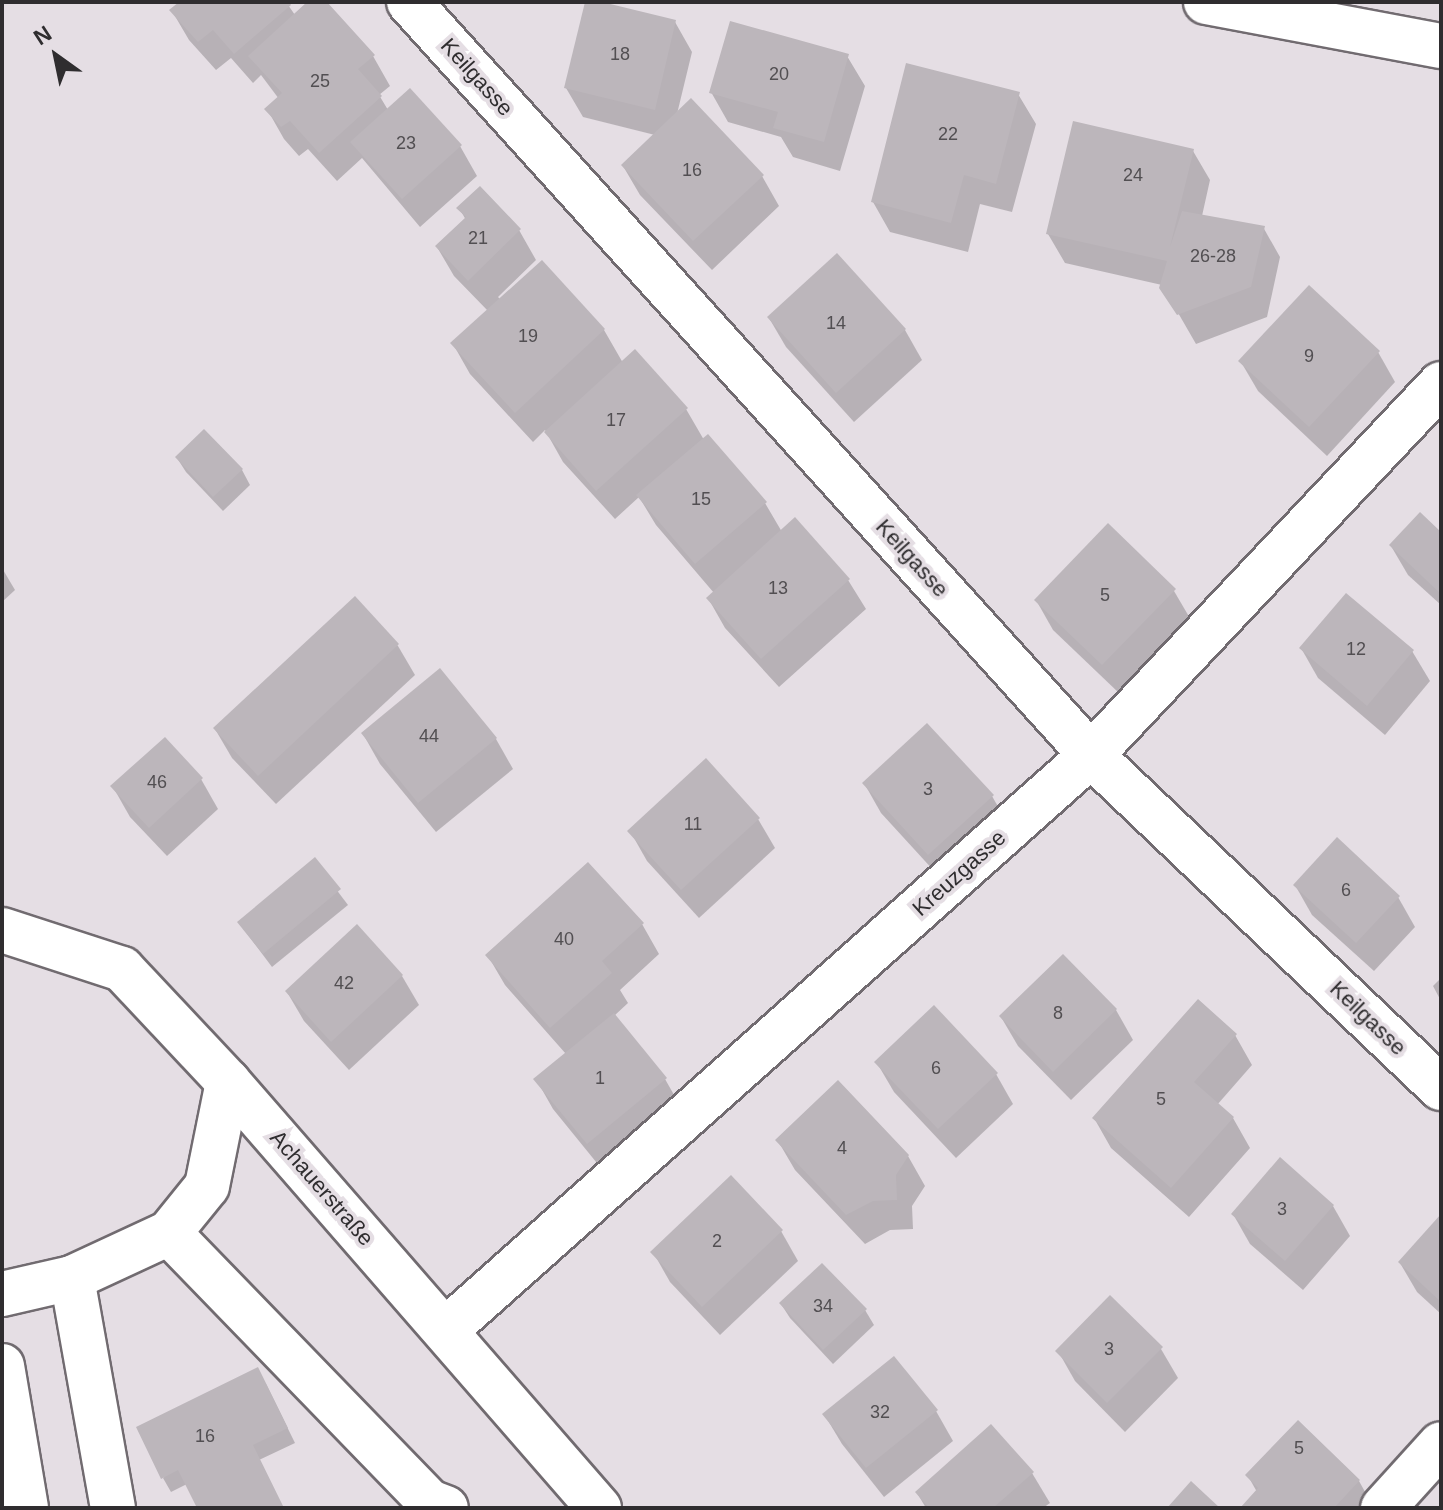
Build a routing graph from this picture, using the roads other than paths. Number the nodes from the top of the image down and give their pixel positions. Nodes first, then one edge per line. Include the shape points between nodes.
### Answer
1 (409, 2) edge
2 (1206, 2) edge
3 (1441, 46) edge
4 (1441, 384) edge
5 (1091, 755) junction
6 (2, 930) edge
7 (228, 1082) junction
8 (1441, 1088) edge
9 (169, 1233) junction
10 (72, 1278) junction
11 (2, 1294) edge
12 (447, 1329) junction
13 (2, 1366) edge
14 (1441, 1444) edge
15 (26, 1508) edge
16 (113, 1508) edge
17 (446, 1508) edge
18 (599, 1508) edge
19 (1383, 1508) edge

1 - 5 street, Keilgasse
2 - 3 street
4 - 5 street, Kreuzgasse
5 - 8 street, Keilgasse
5 - 12 street, Kreuzgasse
6 - 7 street, Achauerstraße via 122,969
7 - 9 street via 207,1186
7 - 12 street, Achauerstraße
9 - 10 street
9 - 17 street via 430,1502
10 - 11 street
10 - 16 street
12 - 18 street, Achauerstraße
13 - 15 street
14 - 19 street

